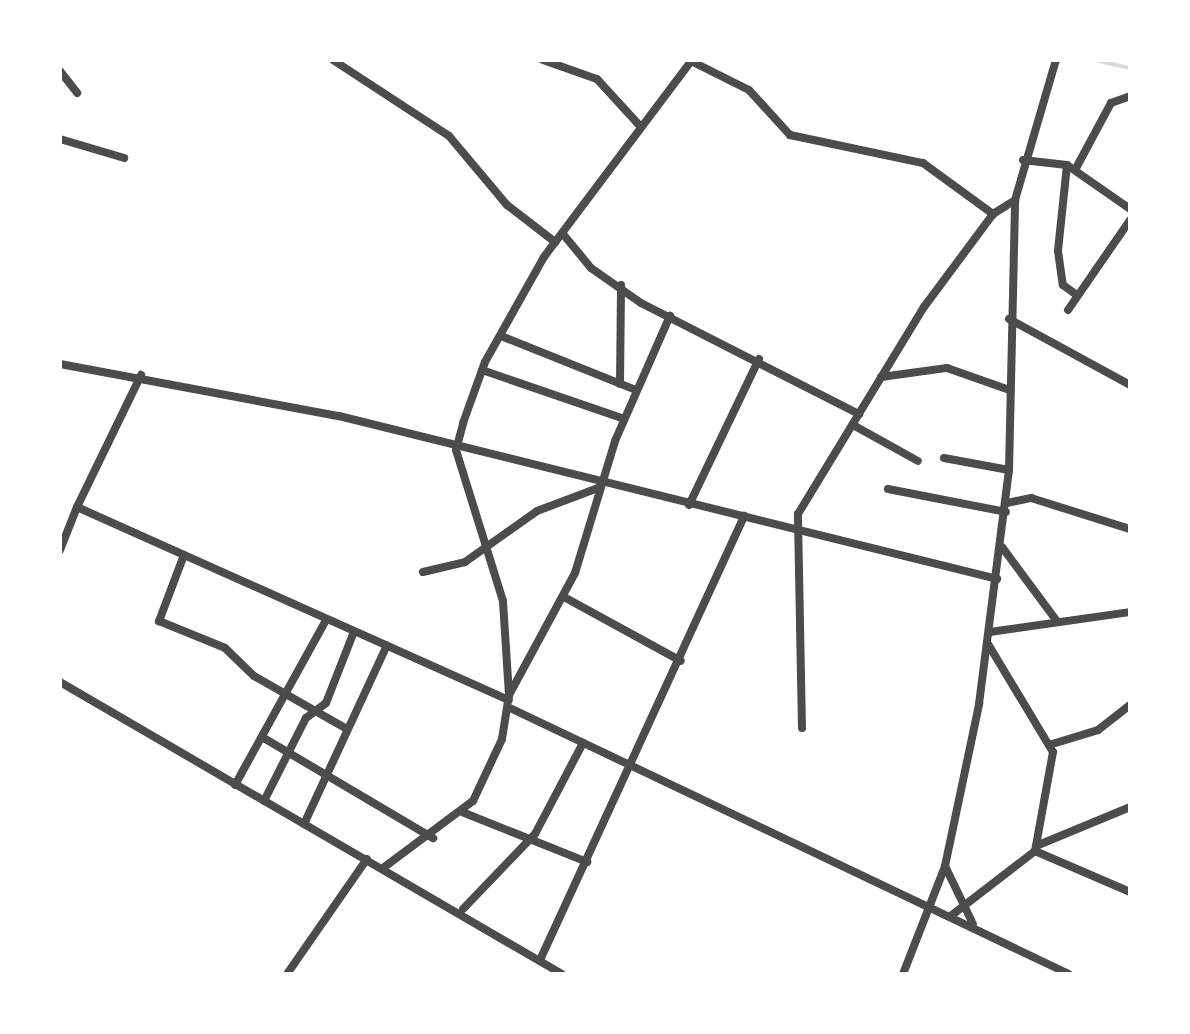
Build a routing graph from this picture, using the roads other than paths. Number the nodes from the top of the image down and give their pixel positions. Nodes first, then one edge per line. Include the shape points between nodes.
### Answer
1 (334, 60) edge
2 (542, 60) edge
3 (1056, 60) edge
4 (690, 61) edge
5 (60, 71) edge
6 (77, 93) dead end
7 (1130, 96) edge
8 (640, 126) junction
9 (60, 139) edge
10 (124, 158) dead end
11 (1023, 160) junction
12 (1071, 167) junction
13 (1015, 200) junction
14 (1130, 209) edge
15 (993, 214) junction
16 (1130, 220) edge
17 (564, 234) junction
18 (555, 242) junction
19 (620, 286) junction
20 (1077, 294) junction
21 (1068, 310) dead end
22 (670, 316) junction
23 (1009, 319) junction
24 (501, 336) junction
25 (758, 359) junction
26 (60, 364) edge
27 (482, 370) junction
28 (141, 375) junction
29 (881, 377) junction
30 (620, 384) junction
31 (1130, 385) edge
32 (1007, 389) junction
33 (636, 390) junction
34 (859, 414) junction
35 (624, 419) junction
36 (853, 425) junction
37 (456, 450) junction
38 (944, 458) dead end
39 (918, 460) dead end
40 (1009, 470) junction
41 (605, 486) junction
42 (888, 489) dead end
43 (689, 504) junction
44 (77, 506) junction
45 (1006, 508) junction
46 (744, 516) junction
47 (794, 530) junction
48 (1130, 530) edge
49 (63, 535) edge
50 (484, 546) junction
51 (1002, 546) junction
52 (60, 550) edge
53 (184, 555) junction
54 (423, 572) dead end
55 (997, 579) junction
56 (564, 598) junction
57 (1130, 612) edge
58 (1056, 620) junction
59 (325, 622) junction
60 (990, 632) junction
61 (353, 634) junction
62 (988, 644) junction
63 (387, 645) junction
64 (681, 660) junction
65 (60, 682) edge
66 (288, 693) junction
67 (509, 701) junction
68 (1130, 705) edge
69 (317, 713) junction
70 (348, 728) junction
71 (802, 728) dead end
72 (262, 737) junction
73 (583, 742) junction
74 (1049, 745) junction
75 (286, 758) junction
76 (628, 764) junction
77 (326, 779) junction
78 (235, 785) junction
79 (264, 802) junction
80 (1130, 807) edge
81 (462, 812) junction
82 (304, 824) junction
83 (532, 836) junction
84 (432, 838) junction
85 (1035, 848) junction
86 (367, 859) junction
87 (588, 862) junction
88 (945, 866) junction
89 (383, 868) junction
90 (1130, 892) edge
91 (933, 907) junction
92 (463, 909) junction
93 (962, 910) junction
94 (952, 915) junction
95 (974, 926) junction
96 (540, 960) junction
97 (287, 974) edge
98 (562, 974) edge
99 (904, 974) edge
100 (1069, 974) edge

1 - 18 street via 449,136 507,205
2 - 8 street via 596,79
3 - 11 street
4 - 8 street
4 - 15 street via 749,90 790,135 923,163
5 - 6 street
7 - 12 street via 1111,103
8 - 17 street
9 - 10 street
11 - 12 street
11 - 13 street
12 - 14 street
12 - 20 street via 1058,251 1063,286
13 - 15 street
13 - 23 street
15 - 29 street
16 - 20 street
17 - 18 street
17 - 19 street via 591,268
18 - 24 street
19 - 22 street
19 - 30 street
20 - 21 street
22 - 25 street
22 - 33 street
23 - 31 street
23 - 32 street
24 - 27 street
24 - 30 street
25 - 34 street
25 - 43 street
26 - 28 street
27 - 35 street
27 - 37 street
28 - 37 street
28 - 44 street
29 - 32 street via 947,368
29 - 34 street
30 - 33 street
32 - 40 street
33 - 35 street
34 - 36 street
35 - 41 street
36 - 39 street
36 - 47 street
37 - 41 street
37 - 50 street
38 - 40 street
40 - 45 street
41 - 43 street
41 - 50 street via 537,511
41 - 56 street
42 - 45 street
43 - 46 street
44 - 49 street
44 - 53 street
45 - 48 street via 1031,498
45 - 51 street
46 - 47 street
46 - 64 street
47 - 55 street
47 - 71 street
49 - 52 street
50 - 54 street
50 - 67 street via 502,601
51 - 55 street
51 - 58 street
53 - 59 street
53 - 66 street via 159,620 225,648
55 - 60 street
56 - 64 street
56 - 67 street
57 - 58 street
58 - 60 street
59 - 61 street
59 - 66 street
60 - 62 street
61 - 63 street
61 - 69 street
62 - 74 street
62 - 88 street
63 - 67 street
63 - 70 street
64 - 76 street
65 - 78 street
66 - 69 street
66 - 72 street
67 - 73 street
67 - 81 street
68 - 74 street via 1098,730
69 - 70 street
69 - 75 street
70 - 77 street
72 - 75 street
72 - 78 street
73 - 76 street
73 - 83 street
74 - 85 street via 1054,774
75 - 77 street
75 - 79 street
76 - 87 street
76 - 91 street
77 - 82 street
77 - 84 street
78 - 79 street
79 - 82 street
80 - 85 street
81 - 83 street
81 - 84 street
82 - 86 street
83 - 87 street
83 - 92 street
84 - 89 street via 406,844
85 - 90 street
85 - 93 street
86 - 89 street
86 - 97 street
87 - 96 street
88 - 91 street
88 - 93 street
89 - 92 street
91 - 94 street
91 - 99 street
92 - 96 street
93 - 94 street
93 - 95 street
94 - 95 street
95 - 100 street
96 - 98 street

